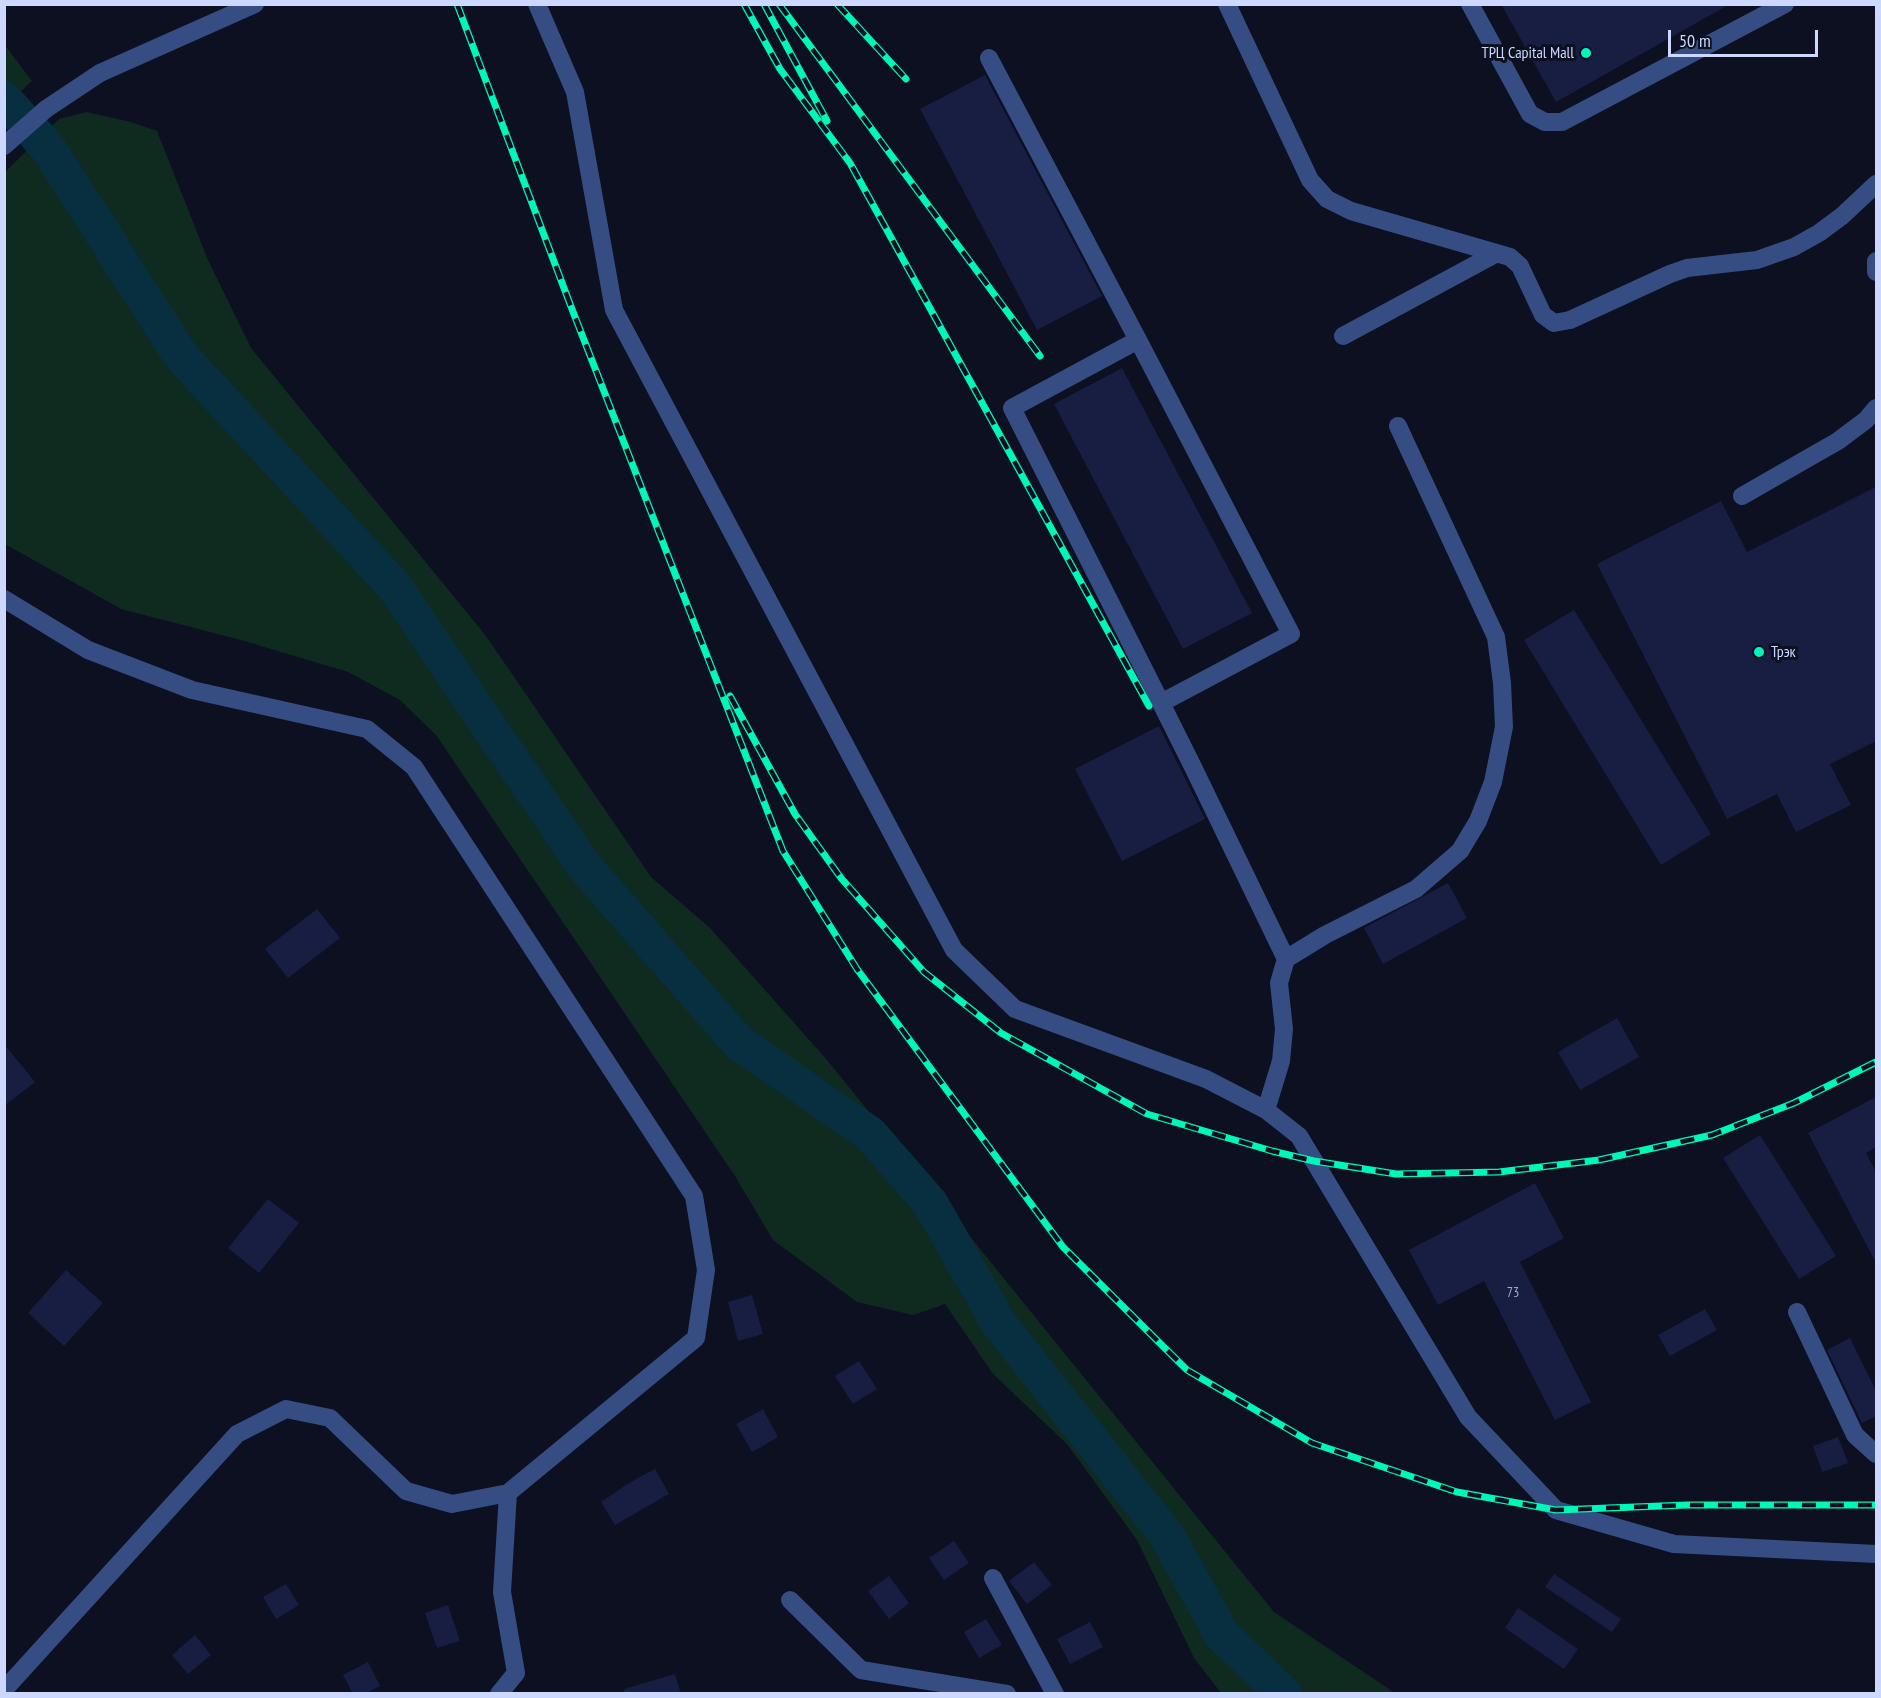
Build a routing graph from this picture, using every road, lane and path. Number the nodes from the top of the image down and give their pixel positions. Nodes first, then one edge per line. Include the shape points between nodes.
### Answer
1 (255, 4) edge
2 (537, 4) edge
3 (1227, 4) edge
4 (1470, 4) edge
5 (1785, 4) edge
6 (989, 58) dead end
7 (11, 140) edge
8 (1876, 184) edge
9 (1497, 253) junction
10 (1876, 261) edge
11 (1876, 272) edge
12 (1343, 336) dead end
13 (1138, 340) junction
14 (1876, 408) edge
15 (1398, 426) dead end
16 (1742, 495) dead end
17 (4, 599) edge
18 (1161, 703) junction
19 (1286, 959) junction
20 (1266, 1110) junction
21 (1797, 1312) dead end
22 (1876, 1454) edge
23 (508, 1492) junction
24 (1876, 1554) edge
25 (993, 1578) dead end
26 (790, 1600) dead end
27 (4, 1690) edge
28 (499, 1694) edge
29 (1007, 1694) edge
30 (1055, 1694) edge

1 - 7 street via 100,73 46,109
2 - 20 street via 574,92 614,310 954,950 1015,1009 1206,1079
3 - 9 street via 1310,180 1327,199 1351,211
4 - 5 street via 1530,114 1545,122 1562,122
6 - 13 street
8 - 9 street via 1842,216 1794,247 1757,260 1687,268 1570,321 1554,323 1543,315 1520,266
9 - 12 street
10 - 11 street
13 - 18 street via 1012,408
13 - 18 street via 1291,633
14 - 16 street via 1838,441
15 - 19 street via 1496,637 1504,727 1495,771 1478,821 1460,851 1416,889
17 - 23 street via 88,650 192,690 367,729 414,767 694,1196 706,1270 696,1338
18 - 19 street
19 - 20 street via 1279,983 1284,1029 1281,1061
20 - 24 street via 1299,1136 1468,1417 1556,1510 1674,1544
21 - 22 street via 1855,1435
23 - 27 street via 452,1504 406,1491 330,1418 286,1409 237,1434
23 - 28 street via 502,1592 516,1673
25 - 30 street
26 - 29 street via 861,1670

